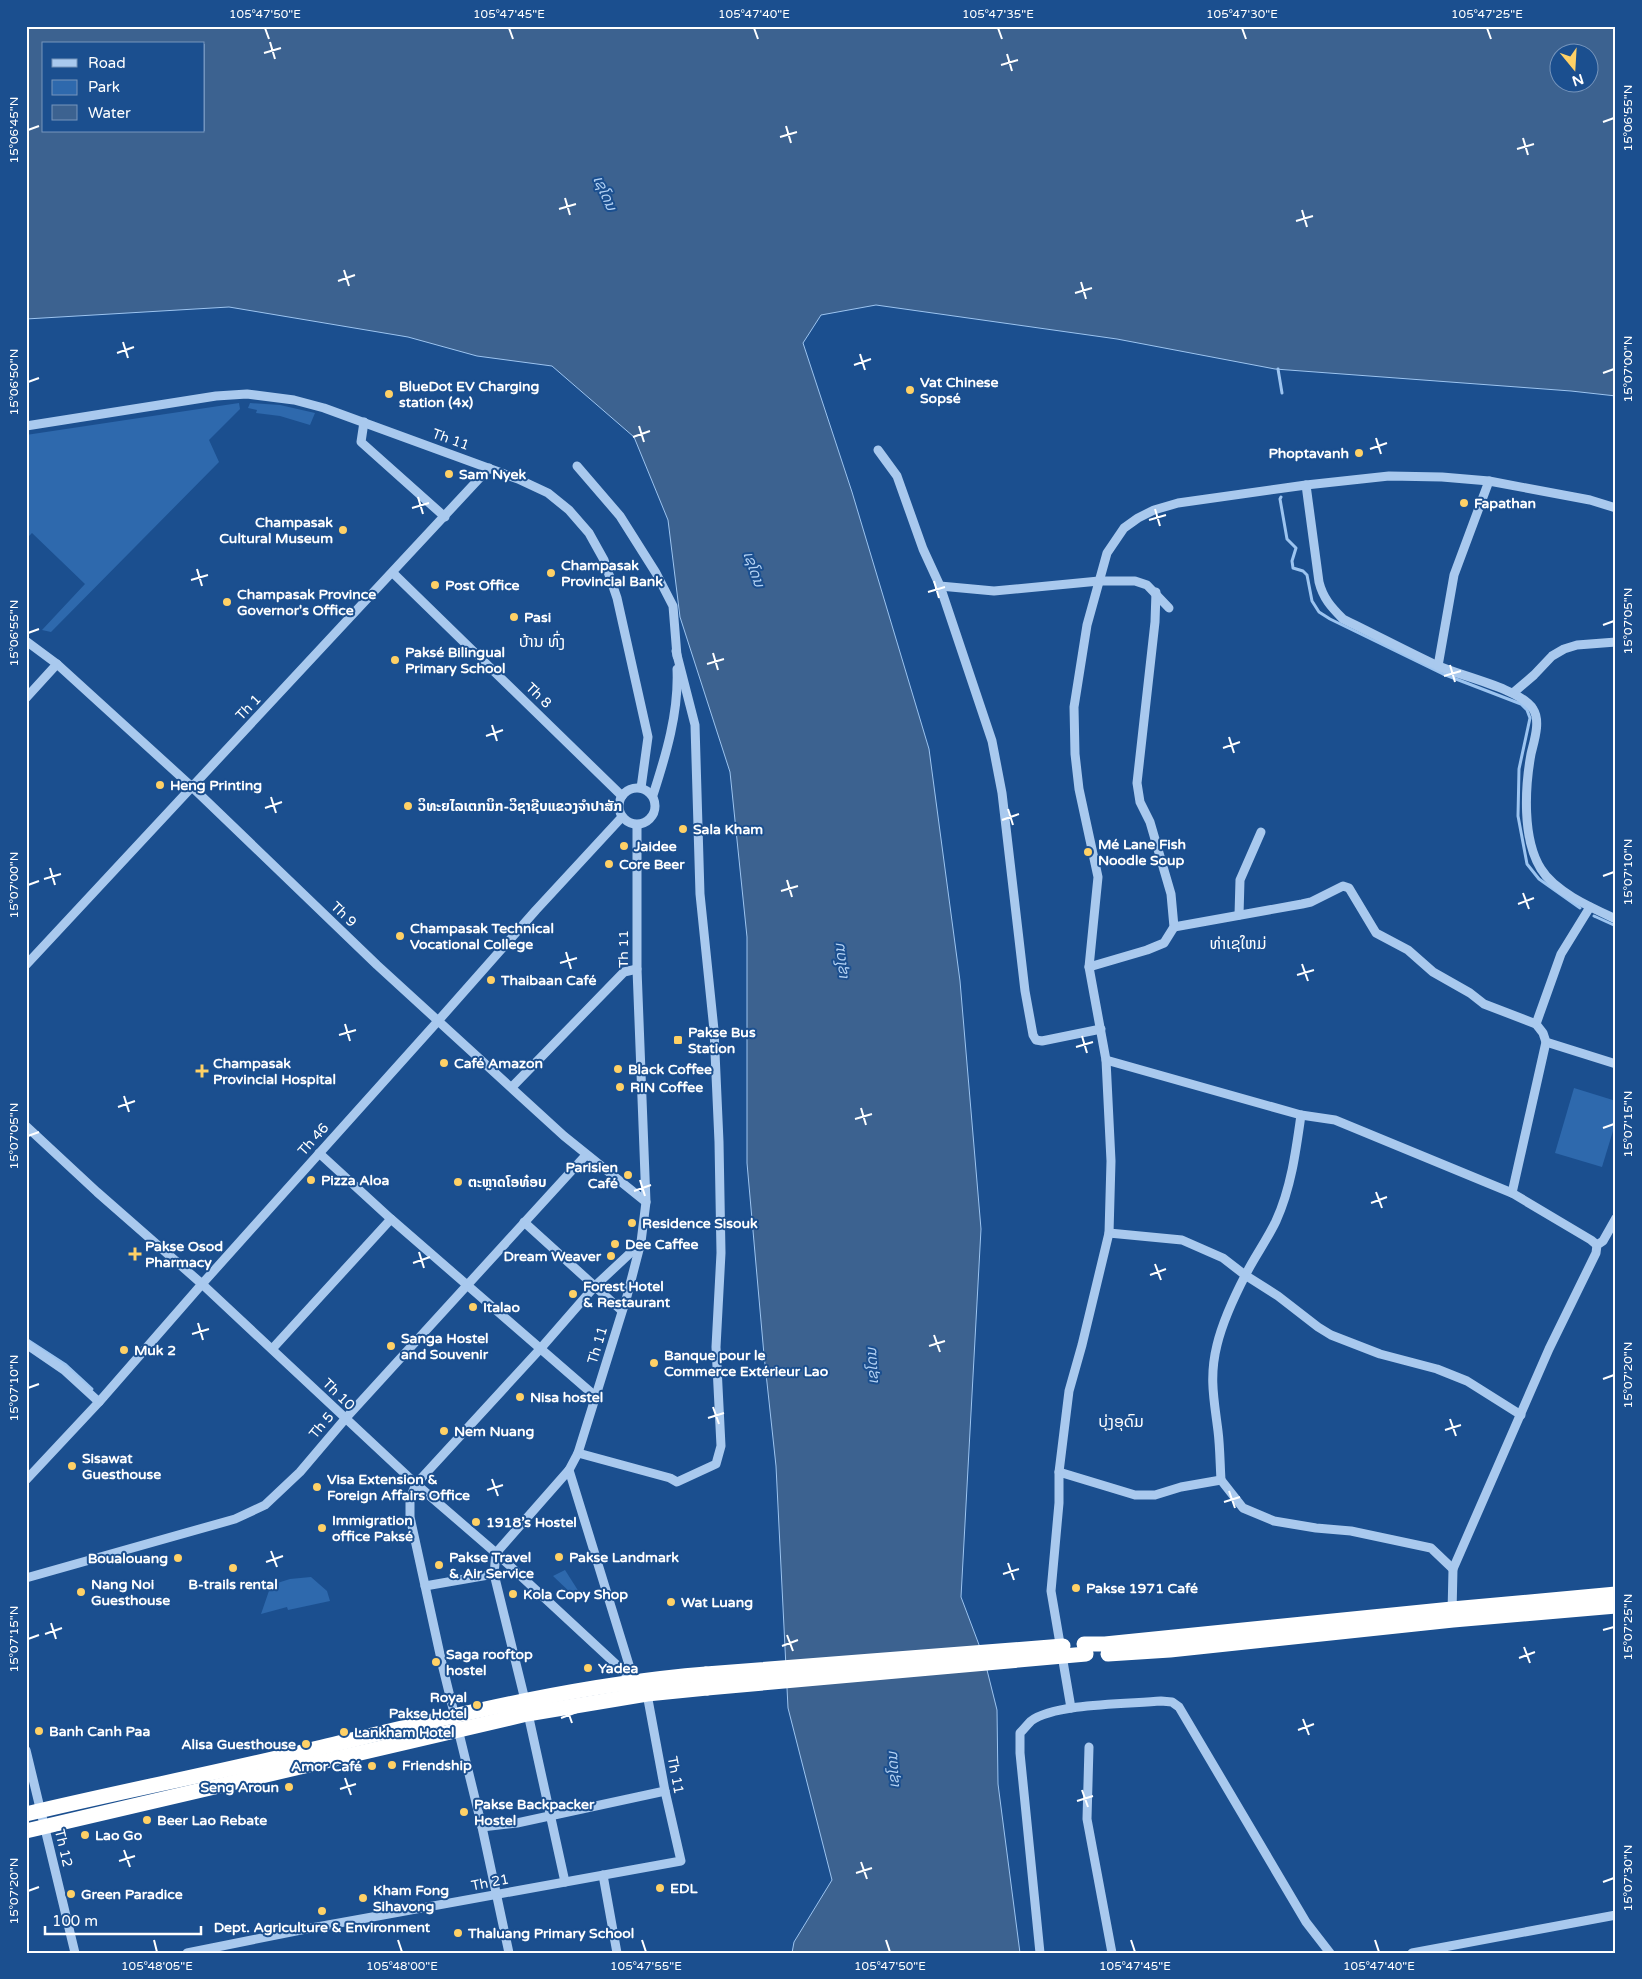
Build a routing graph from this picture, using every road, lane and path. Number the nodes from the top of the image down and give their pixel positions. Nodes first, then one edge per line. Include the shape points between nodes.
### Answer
1 (364, 422) junction
2 (26, 426) edge
3 (878, 450) dead end
4 (577, 466) dead end
5 (490, 468) junction
6 (1489, 481) junction
7 (1306, 485) junction
8 (1616, 508) edge
9 (444, 517) junction
10 (393, 573) junction
11 (1098, 581) junction
12 (940, 586) junction
13 (1156, 592) junction
14 (1170, 608) dead end
15 (26, 640) edge
16 (1616, 642) edge
17 (676, 651) junction
18 (57, 664) junction
19 (1438, 666) junction
20 (1513, 693) junction
21 (26, 698) edge
22 (191, 786) junction
23 (641, 788) junction
24 (622, 796) junction
25 (653, 796) junction
26 (622, 817) junction
27 (637, 825) junction
28 (1261, 832) dead end
29 (1590, 907) junction
30 (1239, 914) junction
31 (1616, 919) edge
32 (1174, 927) junction
33 (26, 965) edge
34 (1090, 967) junction
35 (637, 969) junction
36 (438, 1021) junction
37 (1536, 1024) junction
38 (1101, 1029) junction
39 (1546, 1042) junction
40 (1106, 1060) junction
41 (1616, 1064) edge
42 (512, 1087) junction
43 (1302, 1115) junction
44 (26, 1126) edge
45 (319, 1153) junction
46 (586, 1155) junction
47 (1512, 1192) junction
48 (646, 1202) junction
49 (1616, 1218) edge
50 (391, 1219) junction
51 (524, 1222) junction
52 (1109, 1233) junction
53 (642, 1242) junction
54 (1597, 1245) junction
55 (1245, 1275) junction
56 (202, 1284) junction
57 (467, 1284) junction
58 (595, 1286) junction
59 (621, 1310) junction
60 (26, 1344) edge
61 (272, 1348) junction
62 (541, 1348) junction
63 (595, 1396) junction
64 (99, 1402) junction
65 (1521, 1415) junction
66 (345, 1418) junction
67 (578, 1453) junction
68 (570, 1470) junction
69 (1059, 1472) junction
70 (26, 1480) edge
71 (1221, 1480) junction
72 (416, 1484) junction
73 (496, 1553) junction
74 (1453, 1569) junction
75 (494, 1574) junction
76 (26, 1578) edge
77 (425, 1586) junction
78 (1616, 1594) edge
79 (1616, 1606) edge
80 (1453, 1614) junction
81 (634, 1681) junction
82 (707, 1681) junction
83 (647, 1694) junction
84 (526, 1707) junction
85 (1070, 1708) junction
86 (456, 1722) junction
87 (1089, 1747) dead end
88 (26, 1750) edge
89 (665, 1790) junction
90 (42, 1811) junction
91 (26, 1814) edge
92 (551, 1815) junction
93 (45, 1827) junction
94 (482, 1827) junction
95 (26, 1831) edge
96 (681, 1861) joint
97 (603, 1875) junction
98 (565, 1882) junction
99 (496, 1896) junction
100 (1616, 1915) edge
101 (1452, 1949) edge
102 (213, 1950) edge
103 (75, 1953) edge
104 (187, 1953) edge
105 (509, 1953) edge
106 (617, 1953) edge
107 (1040, 1953) edge
108 (1112, 1953) edge
109 (1330, 1953) edge
110 (1412, 1953) edge

1 - 2 street, Th 11 via 294,400 247,394
1 - 5 street, Th 11
1 - 9 street via 361,442
3 - 12 street via 897,476 922,549
4 - 17 street via 620,516 674,606
5 - 9 street, Th 1
5 - 23 street, Th 11 via 548,493 589,532 604,560 617,598 648,737
6 - 7 street via 1389,476
6 - 8 street
6 - 19 street via 1454,575
7 - 11 street via 1178,503 1154,510 1124,528 1107,553
7 - 19 street via 1319,582 1330,607 1343,618
9 - 10 street, Th 1
10 - 22 street, Th 1
10 - 24 street, Th 8
11 - 12 street via 994,590
11 - 13 street via 1135,581
11 - 34 street via 1074,707 1079,789 1098,877
12 - 38 street via 992,741 1002,793 1033,1036 1042,1041
13 - 14 street
13 - 32 street via 1137,783 1140,802 1150,822 1171,894
15 - 18 street, Th 9
16 - 20 street via 1564,649 1552,656
17 - 25 street via 678,686 666,754
17 - 67 street via 695,725 700,894 714,1030 721,1253 716,1347 721,1446 716,1464 677,1482
18 - 21 street
18 - 22 street, Th 9
19 - 20 street
20 - 29 street via 1527,701 1535,711 1526,795 1533,851 1541,869 1555,884
22 - 33 street, Th 1
22 - 36 street, Th 9
23 - 24 street via 629,790
23 - 25 street
24 - 26 street via 619,808
25 - 27 street via 656,802 654,814 649,821
26 - 27 street
26 - 36 street, Th 46
27 - 35 street, Th 11
28 - 30 street via 1240,880
29 - 31 street
29 - 37 street via 1561,954
30 - 32 street
30 - 37 street via 1308,903 1342,886 1349,888 1376,933 1408,950 1433,972 1484,1004
32 - 34 street via 1164,943
34 - 38 street
35 - 42 street via 624,972
35 - 48 street, Th 11
36 - 42 street, Th 9
36 - 45 street, Th 46
37 - 39 street
38 - 40 street
39 - 41 street
39 - 47 street
40 - 43 street
40 - 52 street via 1111,1161
42 - 46 street, Th 9
43 - 47 street via 1335,1120
43 - 55 street via 1285,1196 1275,1222
44 - 56 street, Th 10
45 - 50 street
45 - 56 street, Th 46
46 - 48 street, Th 9
46 - 51 street, Th 5
47 - 54 street
48 - 53 street, Th 11
49 - 54 street via 1603,1241
50 - 57 street
50 - 61 street
51 - 57 street, Th 5
51 - 58 street
52 - 55 street via 1182,1240 1223,1258
52 - 69 street via 1069,1391
53 - 58 street
53 - 59 street, Th 11
54 - 65 street
55 - 65 street via 1331,1335 1380,1354 1460,1378
55 - 71 street via 1226,1314 1213,1370 1212,1397
56 - 61 street, Th 10
56 - 64 street, Th 46
57 - 62 street
57 - 66 street, Th 5
58 - 59 street
58 - 62 street
59 - 63 street, Th 11
60 - 64 street via 64,1370
61 - 66 street, Th 10
62 - 63 street
62 - 72 street
63 - 67 street, Th 11
64 - 70 street, Th 46
65 - 74 street
66 - 72 street, Th 10
66 - 76 street, Th 5 via 300,1472 265,1505 251,1513
67 - 68 street, Th 11
68 - 73 street, Th 11
68 - 81 street
69 - 71 street via 1136,1495 1155,1496 1181,1487
69 - 85 street via 1060,1503 1051,1591
71 - 74 street via 1243,1508 1274,1521 1351,1531 1430,1548
72 - 73 street, Th 10
72 - 77 street via 410,1498 410,1517
73 - 75 street
73 - 81 street, Th 10
74 - 80 street
75 - 77 street
75 - 84 street
77 - 86 street
78 - 80 highway
79 - 80 highway
80 - 82 highway, bridge
81 - 82 highway
81 - 84 highway
82 - 83 highway
83 - 84 highway
83 - 89 street, Th 11
84 - 86 highway
84 - 92 street
85 - 107 street via 1047,1713 1020,1733
85 - 109 street via 1161,1701 1172,1702 1179,1707 1306,1922
86 - 90 highway via 299,1752
86 - 93 highway via 296,1769
86 - 94 street
87 - 108 street via 1087,1819
88 - 90 street, Th 12
89 - 92 street
89 - 96 street, Th 11
90 - 91 highway
90 - 93 street, Th 12
92 - 94 street
92 - 98 street
93 - 95 highway
93 - 103 street, Th 12
94 - 99 street
96 - 97 street, Th 21
97 - 98 street, Th 21
97 - 106 street
98 - 99 street, Th 21
99 - 102 street, Th 21 via 306,1929
99 - 105 street
100 - 101 street
101 - 110 street
102 - 104 street, Th 21

